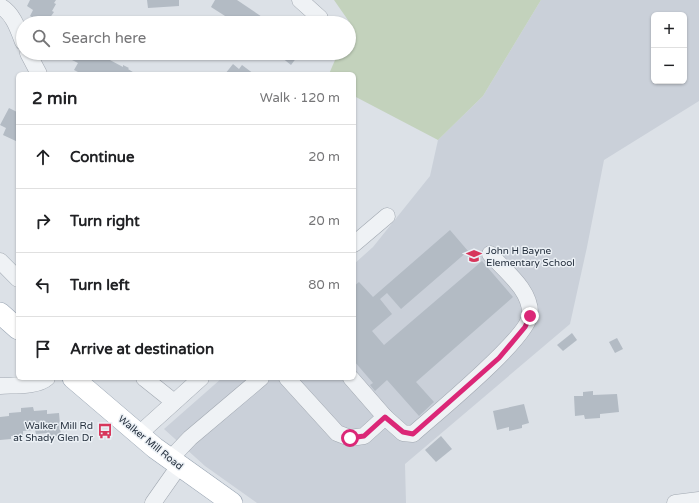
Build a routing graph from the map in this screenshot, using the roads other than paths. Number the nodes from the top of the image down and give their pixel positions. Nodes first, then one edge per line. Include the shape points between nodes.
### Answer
1 (300, 0) edge
2 (0, 6) edge
3 (318, 16) edge
4 (16, 25) edge
5 (32, 60) edge
6 (38, 72) edge
7 (387, 216) dead end
8 (356, 242) edge
9 (490, 254) dead end
10 (0, 261) edge
11 (16, 277) edge
12 (0, 313) edge
13 (16, 327) edge
14 (45, 380) edge
15 (75, 380) edge
16 (146, 380) edge
17 (199, 380) edge
18 (259, 380) edge
19 (289, 380) edge
20 (352, 380) edge
21 (0, 386) edge
22 (174, 402) junction
23 (385, 417) junction
24 (139, 434) junction
25 (174, 462) junction
26 (699, 500) edge
27 (153, 503) edge
28 (232, 503) edge
29 (675, 503) edge

1 - 3 street
2 - 4 street via 6,9
5 - 6 street
7 - 8 street
9 - 23 street via 520,287 529,302 530,316 525,327 499,358 413,434 403,432
10 - 11 street
12 - 13 main road
14 - 21 street
15 - 24 main road, Walker Mill Road
16 - 22 street
17 - 22 street
18 - 25 street via 190,438
19 - 23 street via 337,433 350,438 364,436
20 - 23 street
22 - 24 street
24 - 25 main road, Walker Mill Road
25 - 27 street
25 - 28 main road, Walker Mill Road
26 - 29 street

